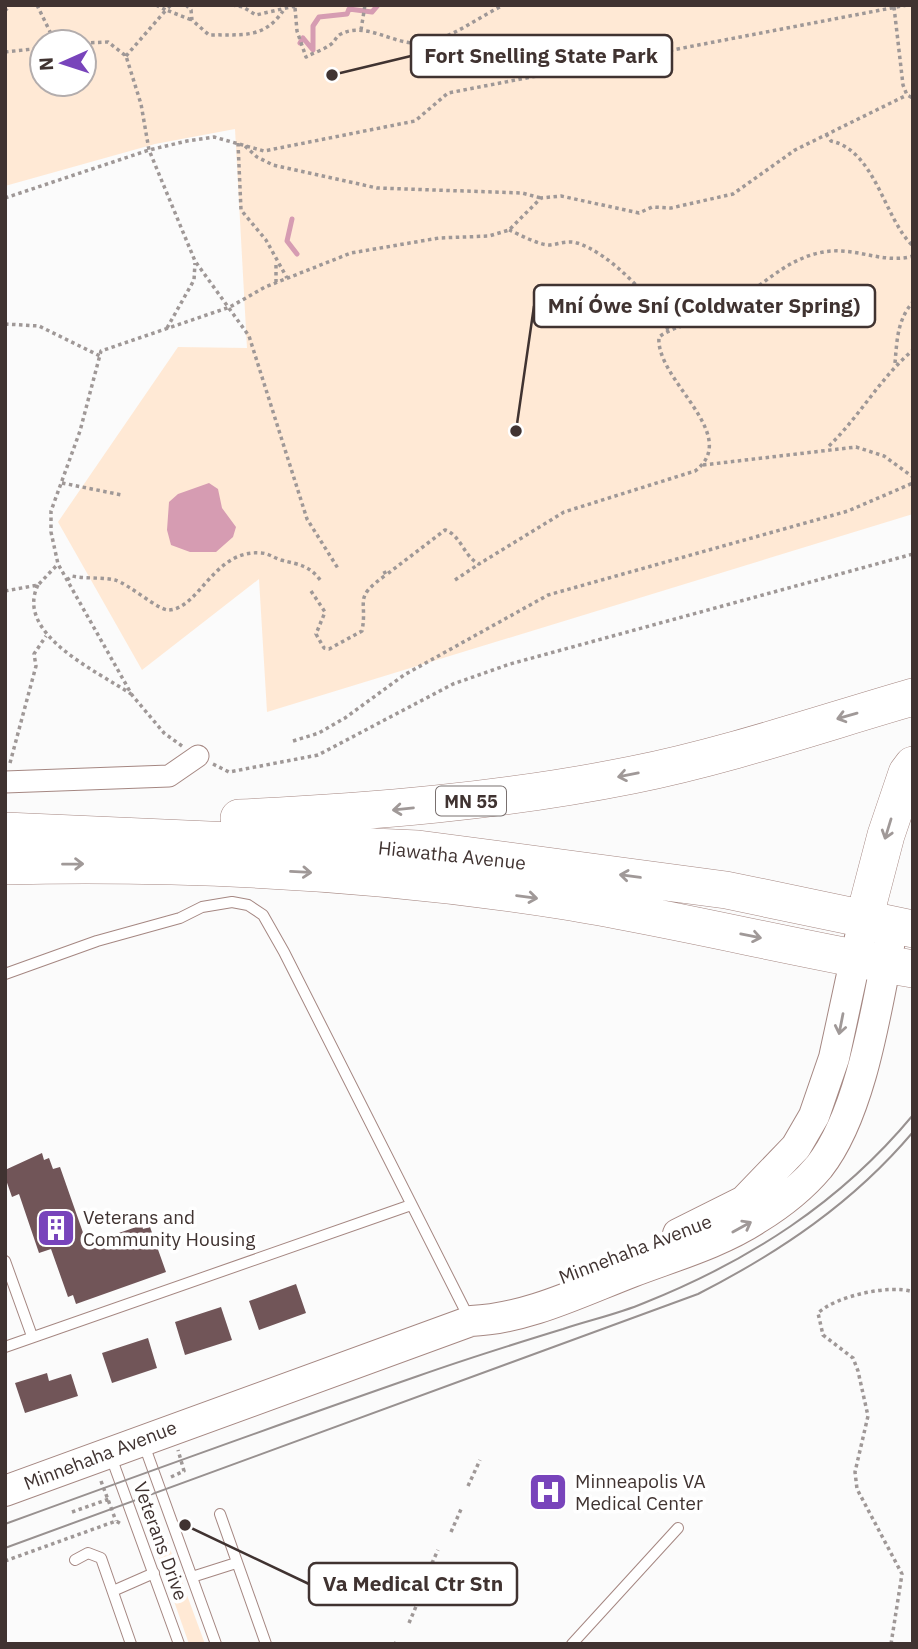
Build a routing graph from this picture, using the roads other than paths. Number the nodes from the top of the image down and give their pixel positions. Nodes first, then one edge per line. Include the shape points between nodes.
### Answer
1 (913, 697) edge
2 (198, 756) road end
3 (913, 765) edge
4 (5, 782) edge
5 (11, 831) edge
6 (913, 831) edge
7 (5, 866) edge
8 (890, 925) edge
9 (885, 963) edge
10 (5, 974) edge
11 (411, 1205) junction
12 (5, 1261) edge
13 (471, 1321) junction
14 (32, 1336) junction
15 (5, 1347) edge
16 (142, 1439) junction
17 (109, 1451) junction
18 (5, 1491) edge
19 (220, 1514) dead end
20 (678, 1528) dead end
21 (75, 1560) dead end
22 (236, 1563) junction
23 (154, 1573) junction
24 (192, 1577) junction
25 (113, 1591) junction
26 (131, 1644) edge
27 (179, 1644) edge
28 (216, 1644) edge
29 (266, 1644) edge
30 (572, 1644) edge

1 -> 5 highway, MN 55 via 634,775 504,797 394,810
2 - 4 street via 169,776
3 -> 8 highway via 886,835
8 -> 5 highway, Hiawatha Avenue via 726,890 418,849
6 - 8 highway
7 -> 9 highway, Hiawatha Avenue via 86,864 326,873 562,901
8 - 9 street, Minnehaha Avenue
9 - 13 street, Minnehaha Avenue via 855,1095 819,1167 790,1195 727,1236 498,1320
10 - 11 lane via 202,907 232,902 248,905 263,915 284,951
11 - 13 lane
11 - 14 lane
12 - 14 lane
13 - 16 street, Minnehaha Avenue
14 - 15 lane
16 - 17 street, Minnehaha Avenue
16 - 24 lane, Veterans Drive
17 - 18 street, Minnehaha Avenue
17 - 23 lane, Veterans Drive
19 - 22 lane
20 - 30 lane
21 - 25 lane via 88,1553 101,1558
22 - 24 lane
22 - 29 lane
23 - 25 lane
23 - 27 lane, Veterans Drive
24 - 28 lane, Veterans Drive
25 - 26 lane

